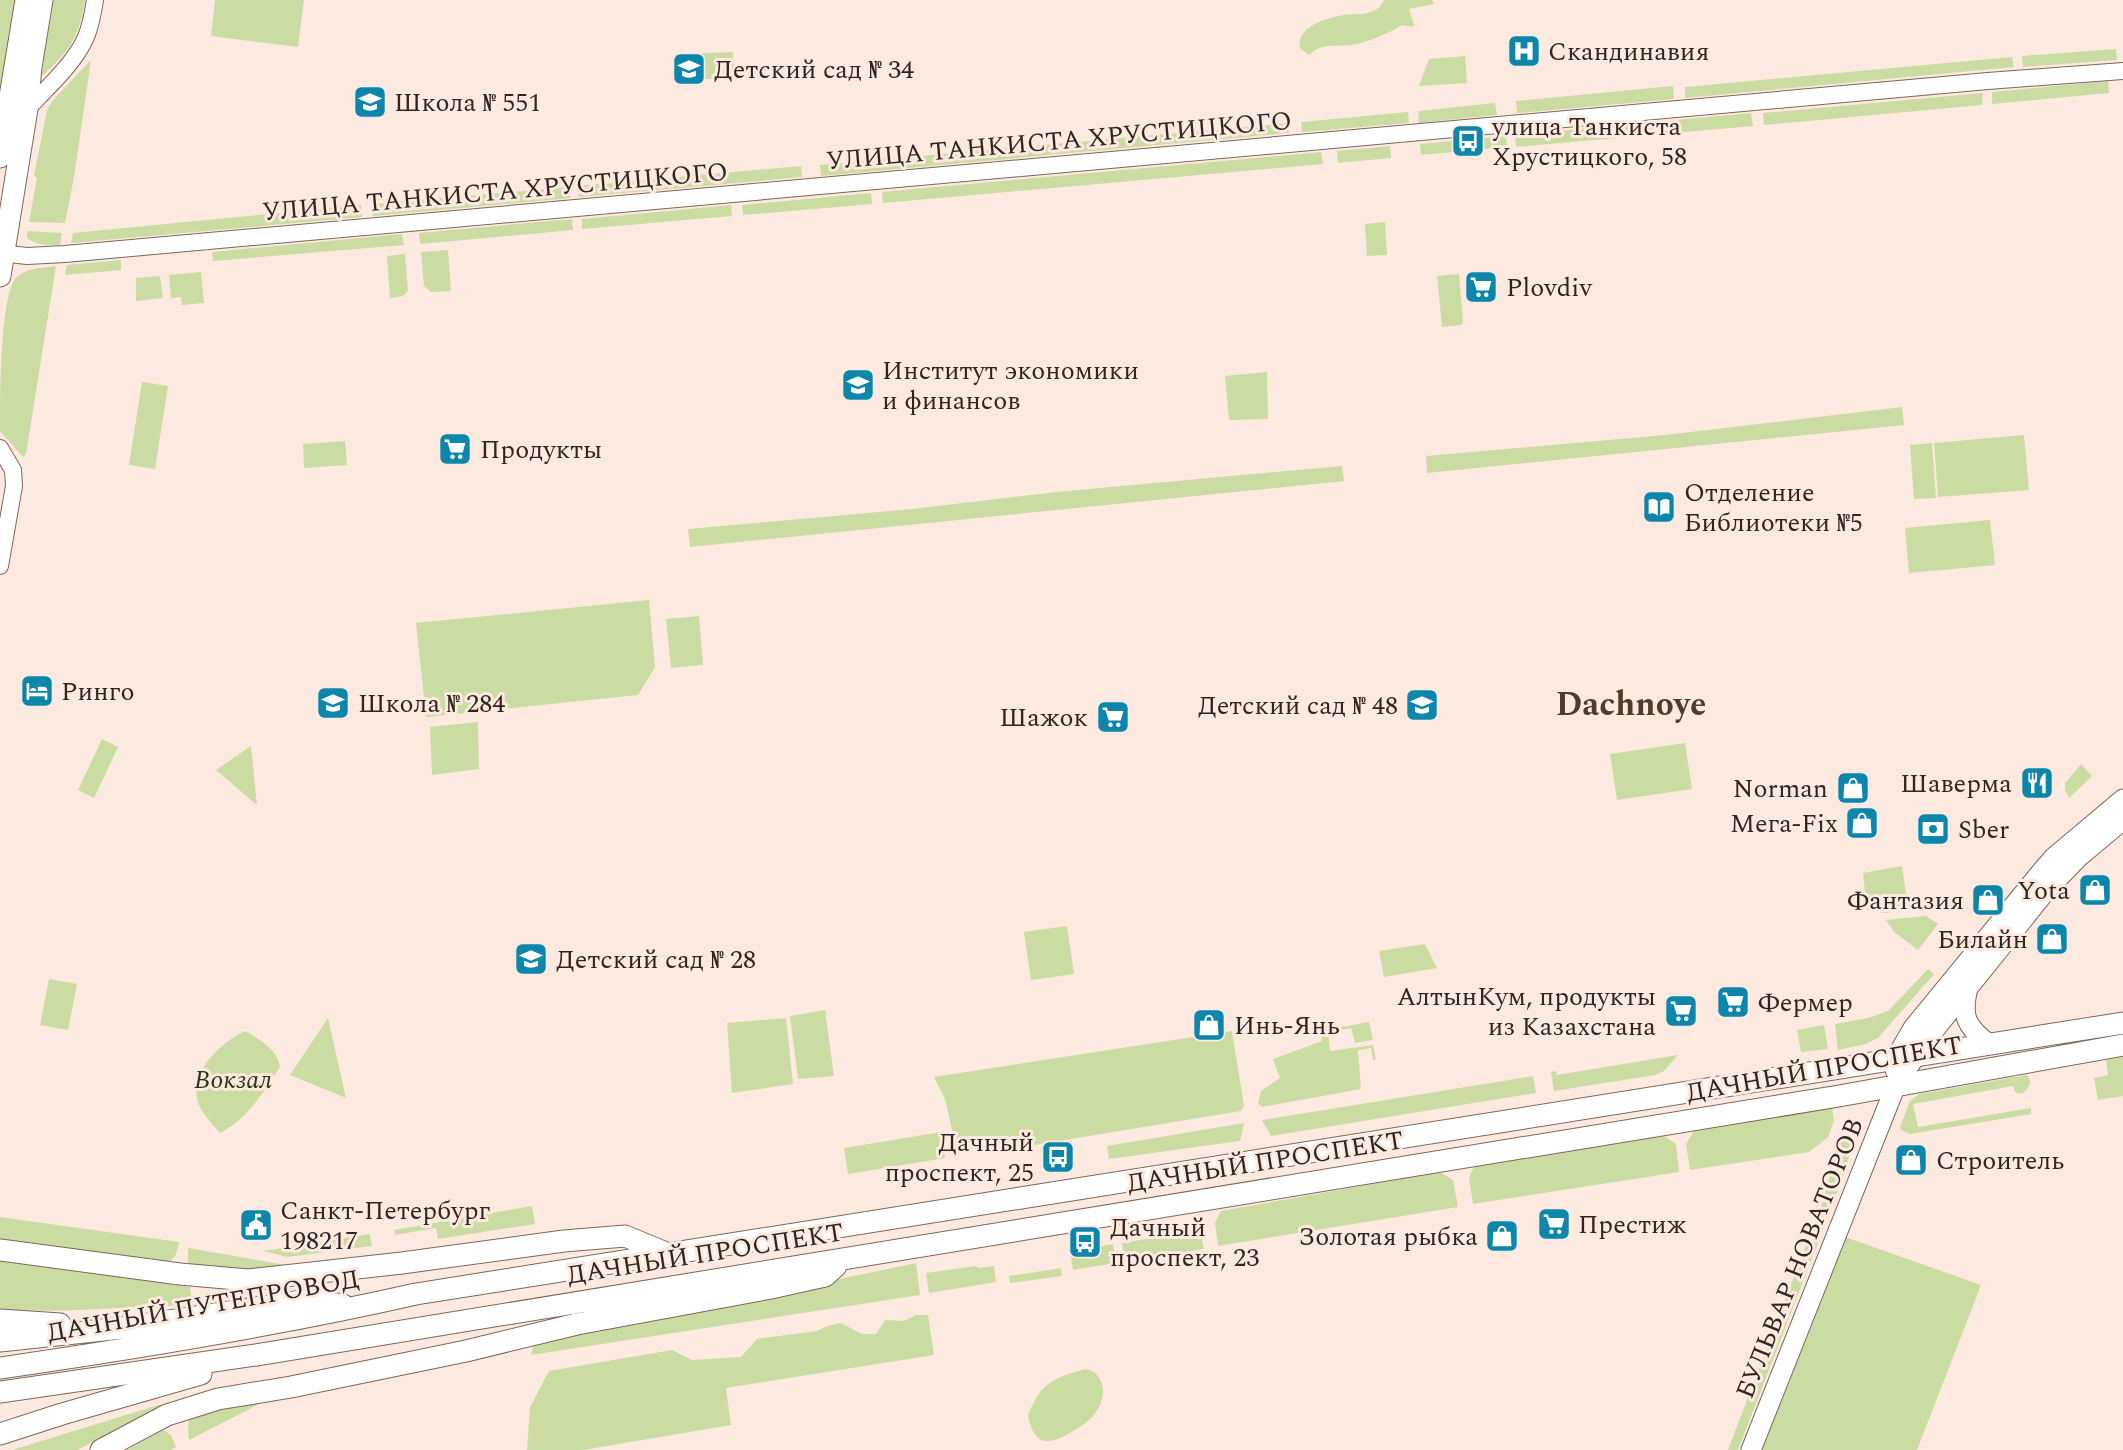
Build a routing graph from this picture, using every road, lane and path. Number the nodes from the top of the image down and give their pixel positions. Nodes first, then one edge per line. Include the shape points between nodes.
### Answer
1 (26, 0) edge
2 (43, 0) edge
3 (95, 0) edge
4 (2123, 71) edge
5 (27, 109) junction
6 (0, 157) edge
7 (2, 254) edge
8 (0, 276) edge
9 (0, 448) edge
10 (0, 566) edge
11 (2123, 799) edge
12 (2123, 820) edge
13 (1968, 988) junction
14 (2123, 1023) edge
15 (1989, 1044) junction
16 (2123, 1045) edge
17 (1905, 1057) junction
18 (1896, 1085) junction
19 (0, 1250) edge
20 (668, 1254) junction
21 (846, 1258) junction
22 (416, 1294) joint
23 (359, 1307) junction
24 (0, 1320) edge
25 (122, 1328) junction
26 (415, 1328) joint
27 (0, 1341) edge
28 (256, 1355) junction
29 (0, 1368) edge
30 (0, 1392) edge
31 (0, 1434) edge
32 (101, 1450) edge
33 (1751, 1450) edge

1 - 6 main road
2 - 5 main road
3 - 5 street via 80,48
4 - 7 street, УЛИЦА ТАНКИСТА ХРУСТИЦКОГО via 73,254
5 - 7 main road
7 - 8 main road
9 - 10 street via 13,470 14,486
11 - 17 street via 2041,872 1913,1028
12 - 13 street via 2059,877
13 - 15 street via 1966,1017 1975,1033
13 - 17 street
14 - 15 main road, ДАЧНЫЙ ПРОСПЕКТ
15 - 17 main road, ДАЧНЫЙ ПРОСПЕКТ
16 - 18 main road, ДАЧНЫЙ ПРОСПЕКТ
17 - 18 street, БУЛЬВАР НОВАТОРОВ
17 - 20 main road, ДАЧНЫЙ ПРОСПЕКТ
18 - 21 main road, ДАЧНЫЙ ПРОСПЕКТ
18 - 33 street, БУЛЬВАР НОВАТОРОВ
19 - 20 main road via 248,1280 625,1236
20 - 22 main road, ДАЧНЫЙ ПРОСПЕКТ
21 - 26 main road, ДАЧНЫЙ ПРОСПЕКТ
21 - 32 main road via 825,1276 785,1285 218,1399 167,1415
22 - 23 main road, ДАЧНЫЙ ПУТЕПРОВОД
23 - 25 main road via 308,1300
23 - 29 main road, ДАЧНЫЙ ПУТЕПРОВОД
24 - 25 main road
25 - 27 main road
26 - 28 main road, ДАЧНЫЙ ПУТЕПРОВОД
28 - 30 main road, ДАЧНЫЙ ПУТЕПРОВОД
28 - 31 main road

